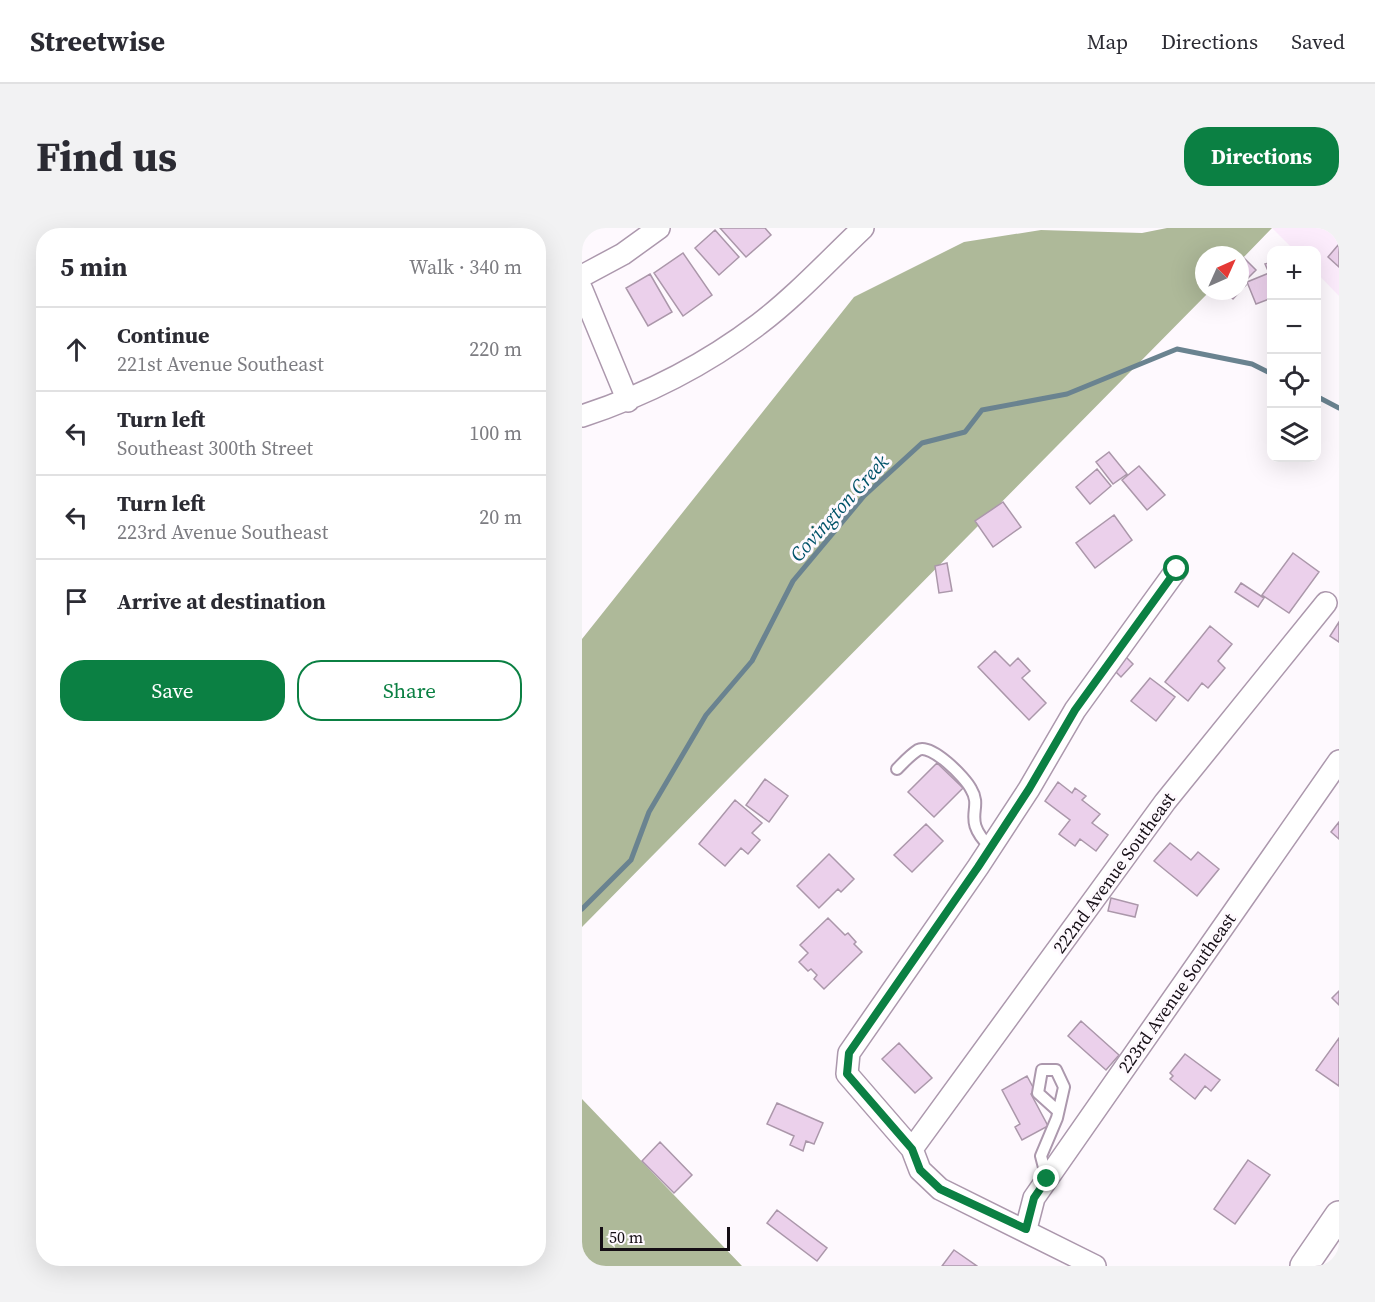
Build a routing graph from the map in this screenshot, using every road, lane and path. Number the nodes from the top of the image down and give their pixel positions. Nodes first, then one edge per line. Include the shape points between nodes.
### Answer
1 (659, 228) edge
2 (863, 228) edge
3 (582, 276) edge
4 (582, 290) edge
5 (628, 401) junction
6 (582, 416) edge
7 (1177, 569) dead end
8 (1326, 603) dead end
9 (1339, 761) edge
10 (897, 769) dead end
11 (991, 848) junction
12 (1058, 1111) dead end
13 (912, 1149) junction
14 (1047, 1179) junction
15 (1339, 1215) edge
16 (1026, 1229) junction
17 (1095, 1266) edge
18 (1304, 1266) edge

1 - 3 street via 623,254
2 - 5 street via 760,323 707,360
4 - 5 street
5 - 6 street
7 - 11 street via 1075,710
8 - 13 street, 222nd Avenue Southeast via 1165,802
9 - 14 street, 223rd Avenue Southeast
10 - 11 lane via 918,750 938,754 972,789 975,828
11 - 13 street via 849,1053 847,1074
12 - 14 lane via 1041,1156
13 - 16 street via 920,1170 940,1189
14 - 16 street, 223rd Avenue Southeast via 1034,1198
15 - 18 street
16 - 17 street

